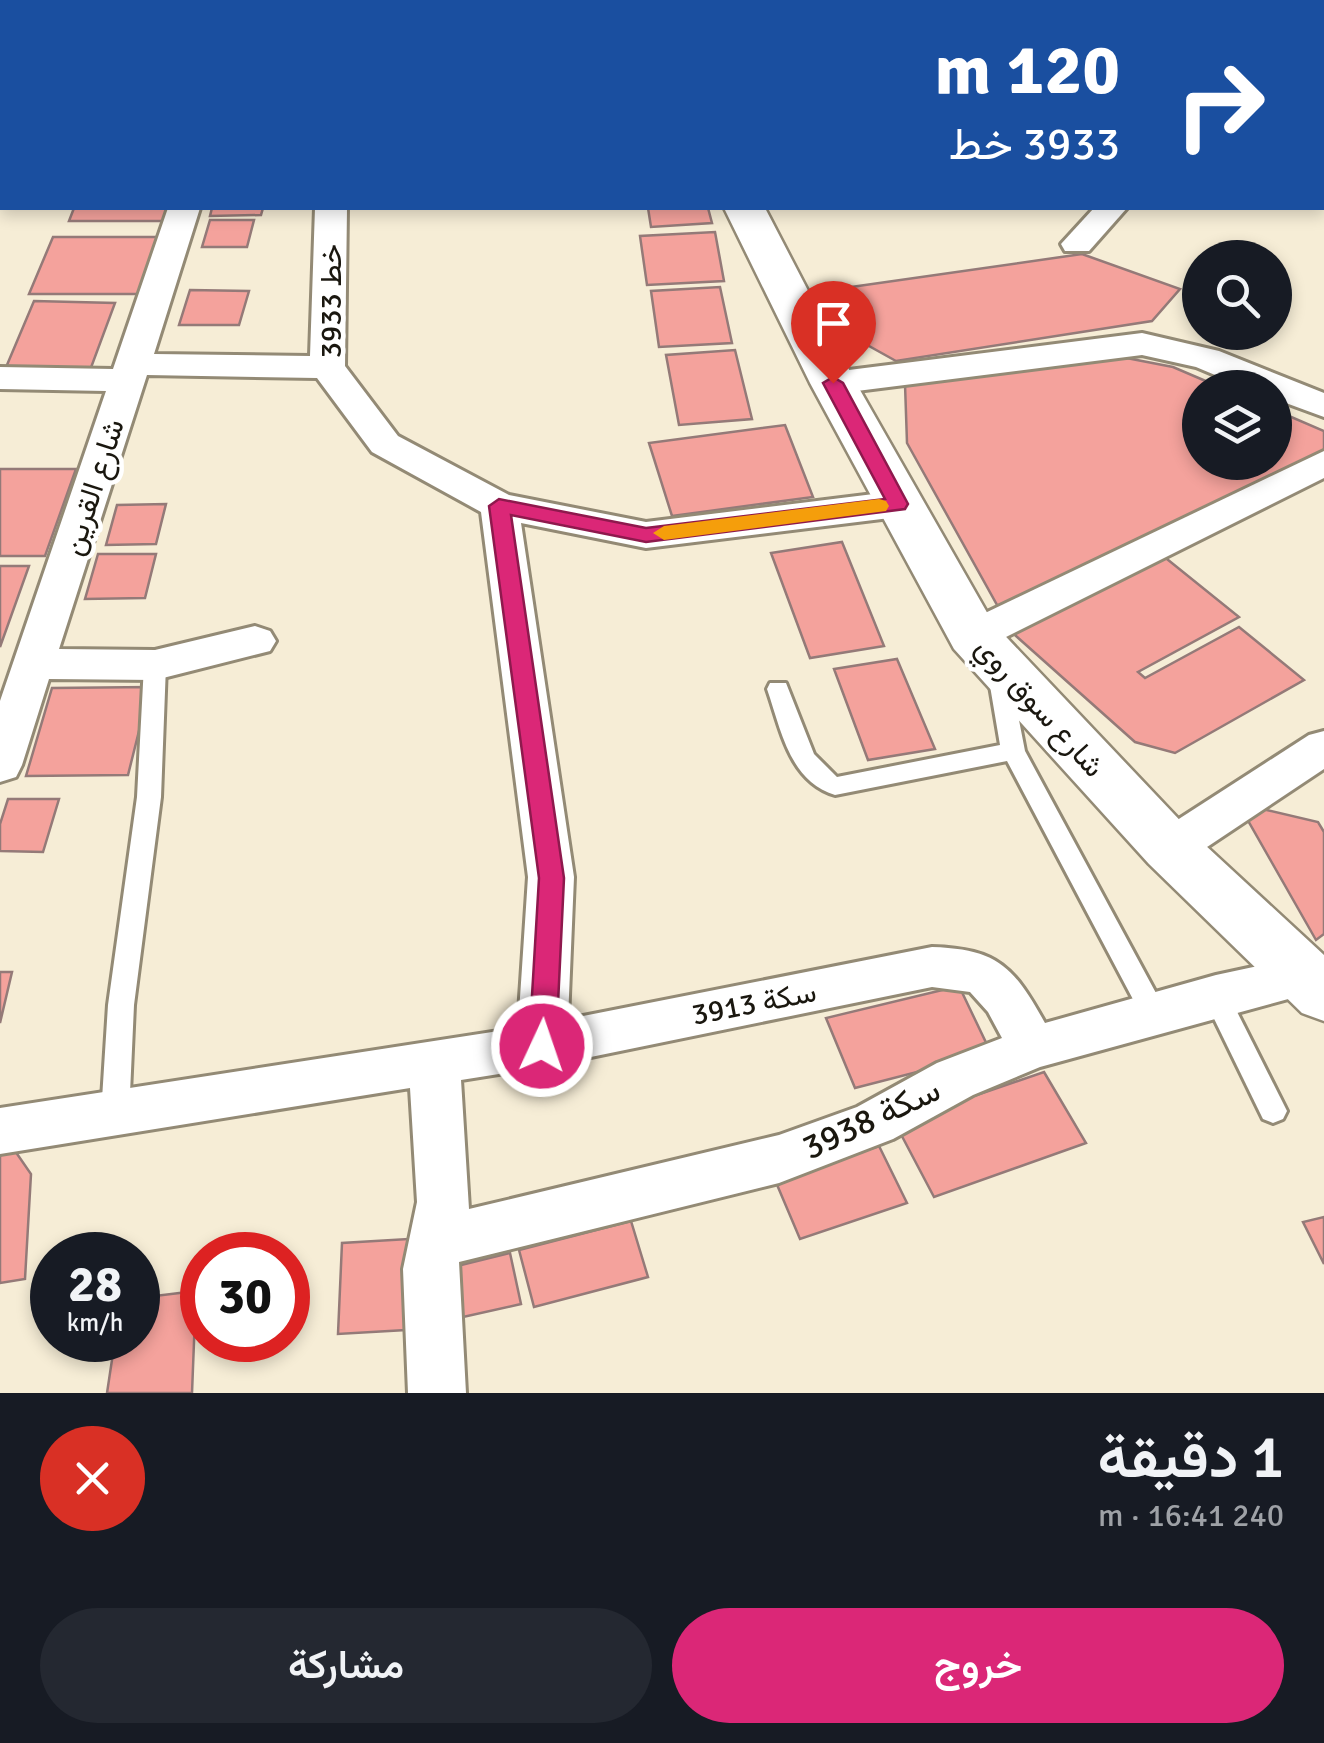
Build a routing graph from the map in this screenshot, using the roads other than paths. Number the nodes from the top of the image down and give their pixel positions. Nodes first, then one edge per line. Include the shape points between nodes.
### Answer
1 (183, 210) edge
2 (331, 210) edge
3 (745, 210) edge
4 (1109, 210) edge
5 (1077, 244) dead end
6 (328, 367) junction
7 (131, 372) junction
8 (0, 378) edge
9 (833, 383) junction
10 (1324, 406) edge
11 (1324, 463) edge
12 (898, 504) junction
13 (499, 506) junction
14 (255, 641) dead end
15 (986, 651) junction
16 (34, 664) junction
17 (155, 665) junction
18 (778, 689) dead end
19 (1324, 747) edge
20 (1013, 751) junction
21 (0, 765) edge
22 (1170, 848) junction
23 (1314, 985) edge
24 (1216, 996) junction
25 (1154, 1014) junction
26 (542, 1046) junction
27 (1033, 1048) junction
28 (434, 1063) junction
29 (1272, 1111) dead end
30 (115, 1115) junction
31 (0, 1131) edge
32 (433, 1242) junction
33 (437, 1393) edge

1 - 7 street, شارع القرين
2 - 6 street, 3933 خط
3 - 9 main road, شارع سوق روي
4 - 5 street
6 - 7 street
6 - 13 street, 3933 خط via 384,444
7 - 8 street
7 - 16 street, شارع القرين
9 - 10 street via 1142,344 1207,360
9 - 12 main road, شارع سوق روي
11 - 15 street
12 - 13 street, 3933 خط via 646,535
12 - 15 main road, شارع سوق روي
13 - 26 street via 551,878
14 - 17 street
15 - 20 lane
15 - 22 main road, شارع سوق روي
16 - 17 street
16 - 21 street, شارع القرين
17 - 30 lane via 149,798
18 - 20 lane via 810,769 835,786
19 - 22 street
20 - 25 lane
22 - 23 main road, شارع سوق روي
23 - 24 street, سكة 3938
24 - 25 street, سكة 3938
24 - 29 lane
25 - 27 street, سكة 3938
26 - 27 street, سكة 3913 via 932,967 966,966 992,976
26 - 28 street, سكة 3913
27 - 32 street, سكة 3938 via 954,1079 875,1123 779,1159
28 - 30 street, سكة 3913
28 - 32 street via 444,1202
30 - 31 street, سكة 3913
32 - 33 street

